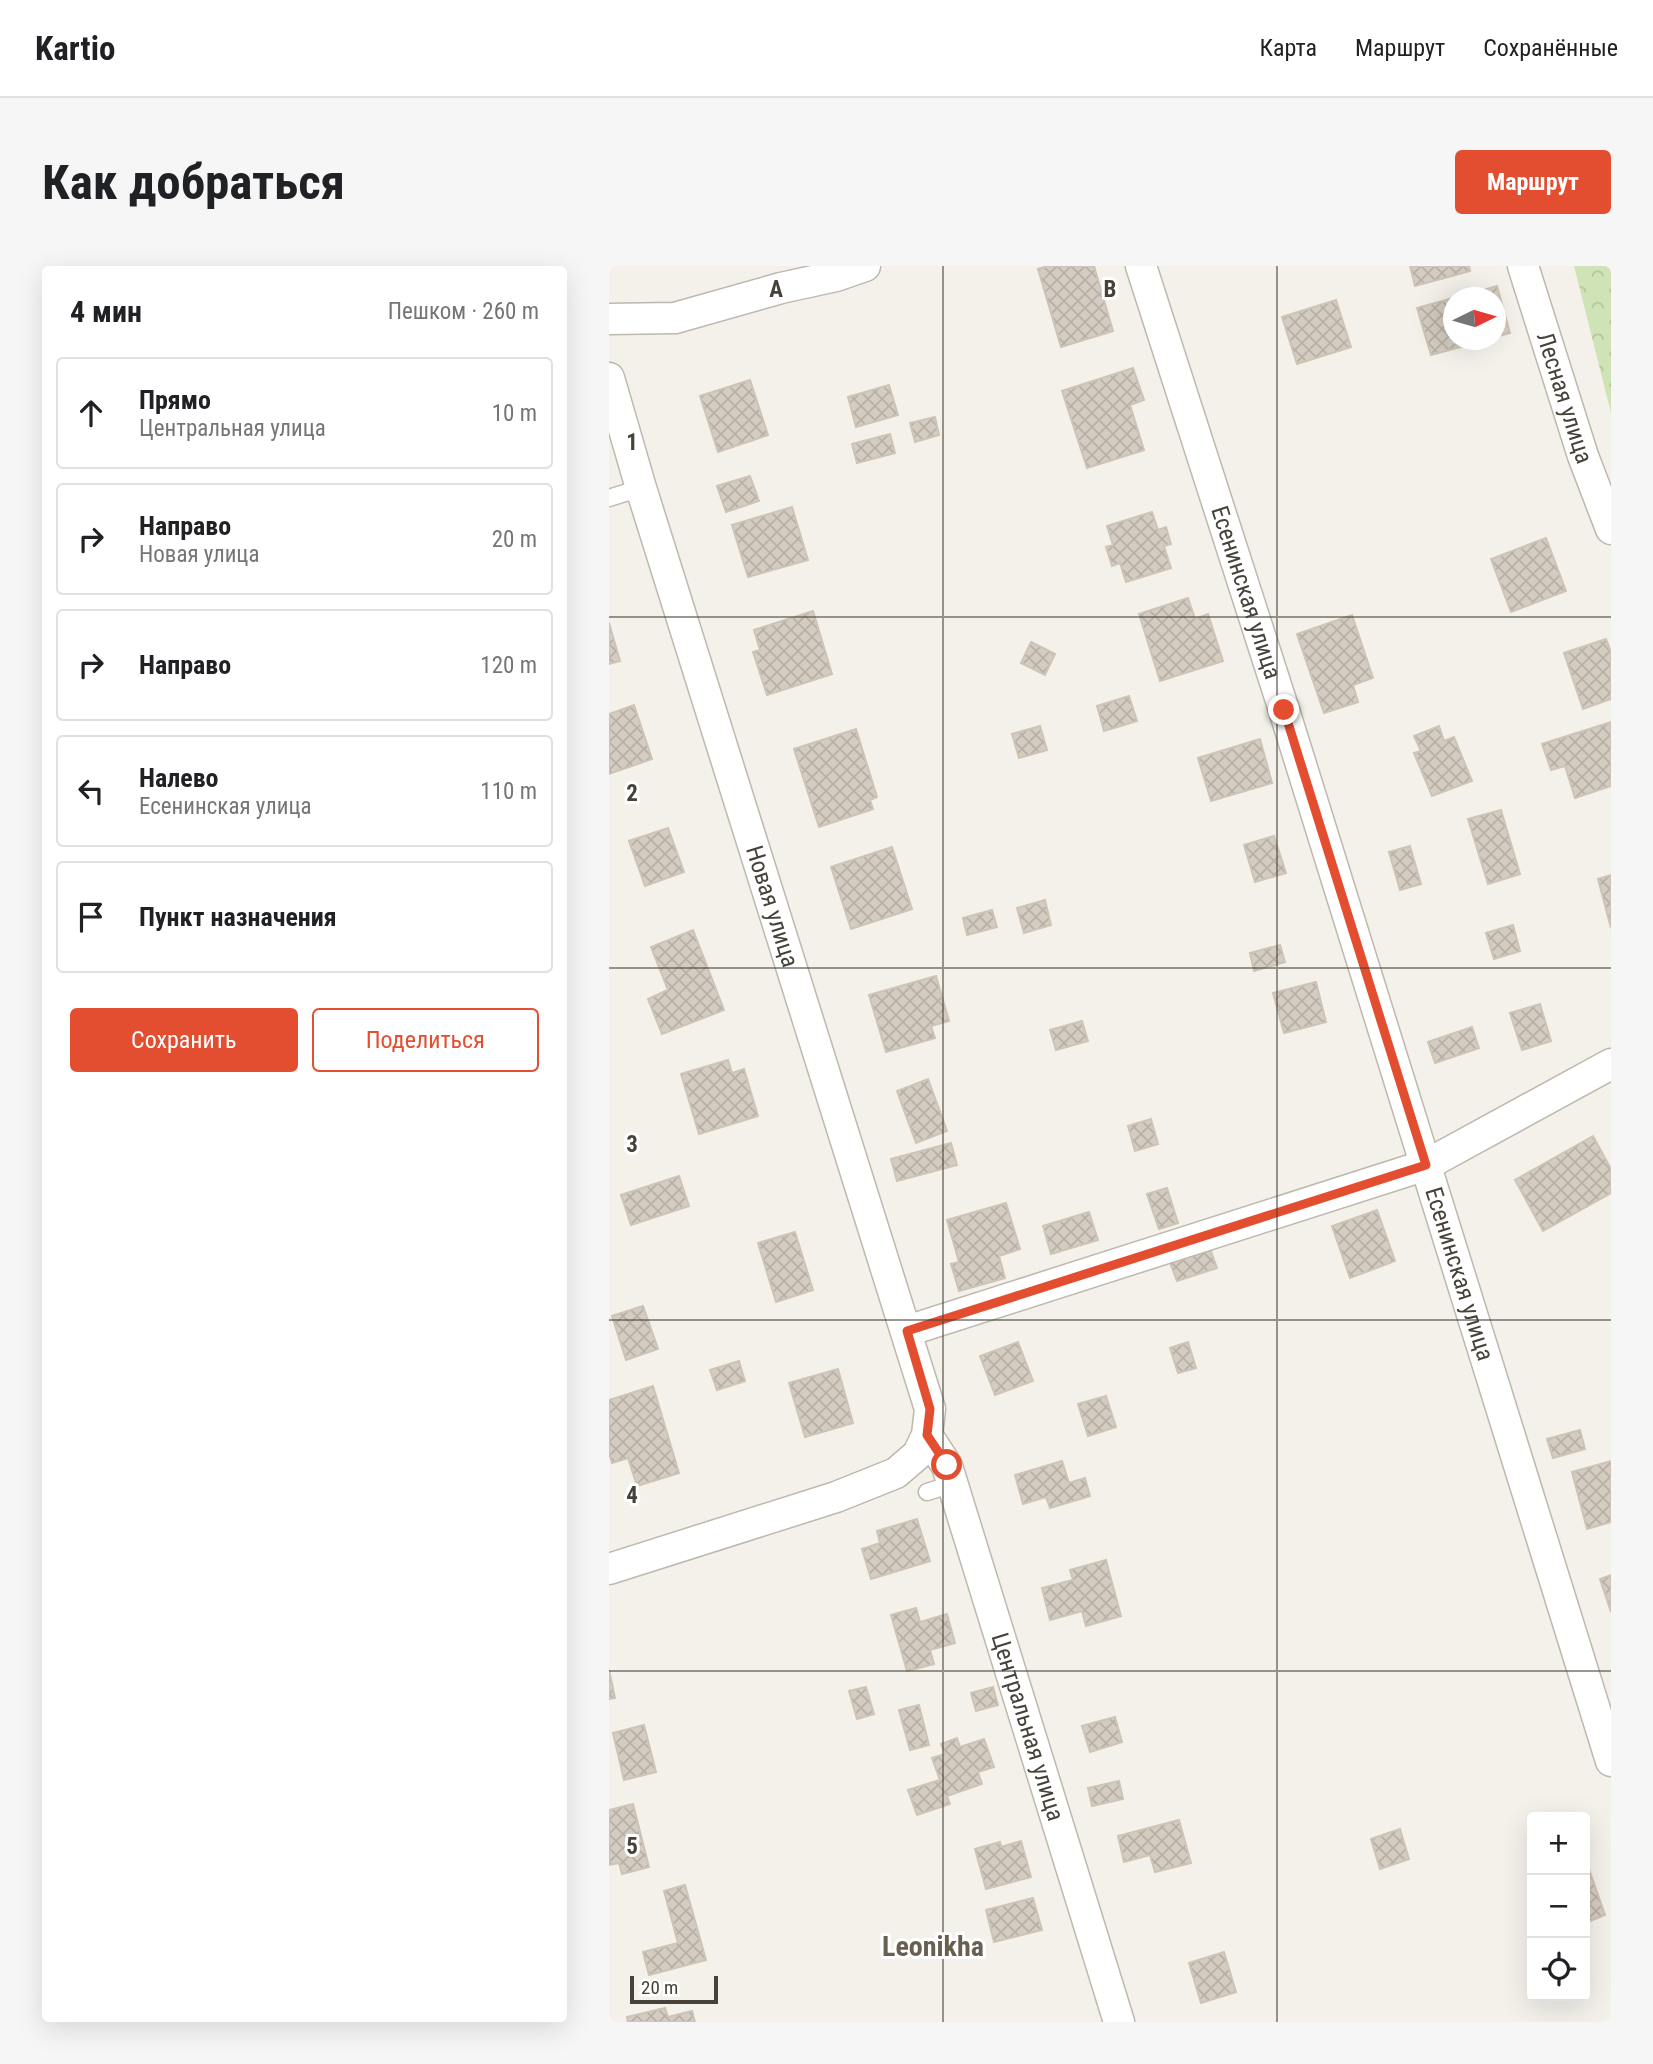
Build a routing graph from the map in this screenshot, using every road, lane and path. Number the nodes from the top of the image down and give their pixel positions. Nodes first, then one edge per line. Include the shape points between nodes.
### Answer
1 (865, 266) edge
2 (1141, 266) edge
3 (1523, 266) edge
4 (609, 319) edge
5 (609, 378) edge
6 (641, 488) junction
7 (609, 498) edge
8 (1611, 529) edge
9 (1611, 1064) edge
10 (1426, 1165) junction
11 (907, 1331) junction
12 (927, 1435) junction
13 (609, 1569) edge
14 (1611, 1760) edge
15 (1119, 2022) edge

1 - 4 street via 674,318
2 - 10 street, Есенинская улица
3 - 8 street, Лесная улица via 1583,457
5 - 6 street, Новая улица
6 - 7 lane
6 - 11 street, Новая улица
9 - 10 street
10 - 11 street
10 - 14 street, Есенинская улица
11 - 12 street, Новая улица via 930,1409
12 - 13 street via 918,1454 896,1473 836,1497
12 - 15 street, Центральная улица via 947,1465 940,1488

